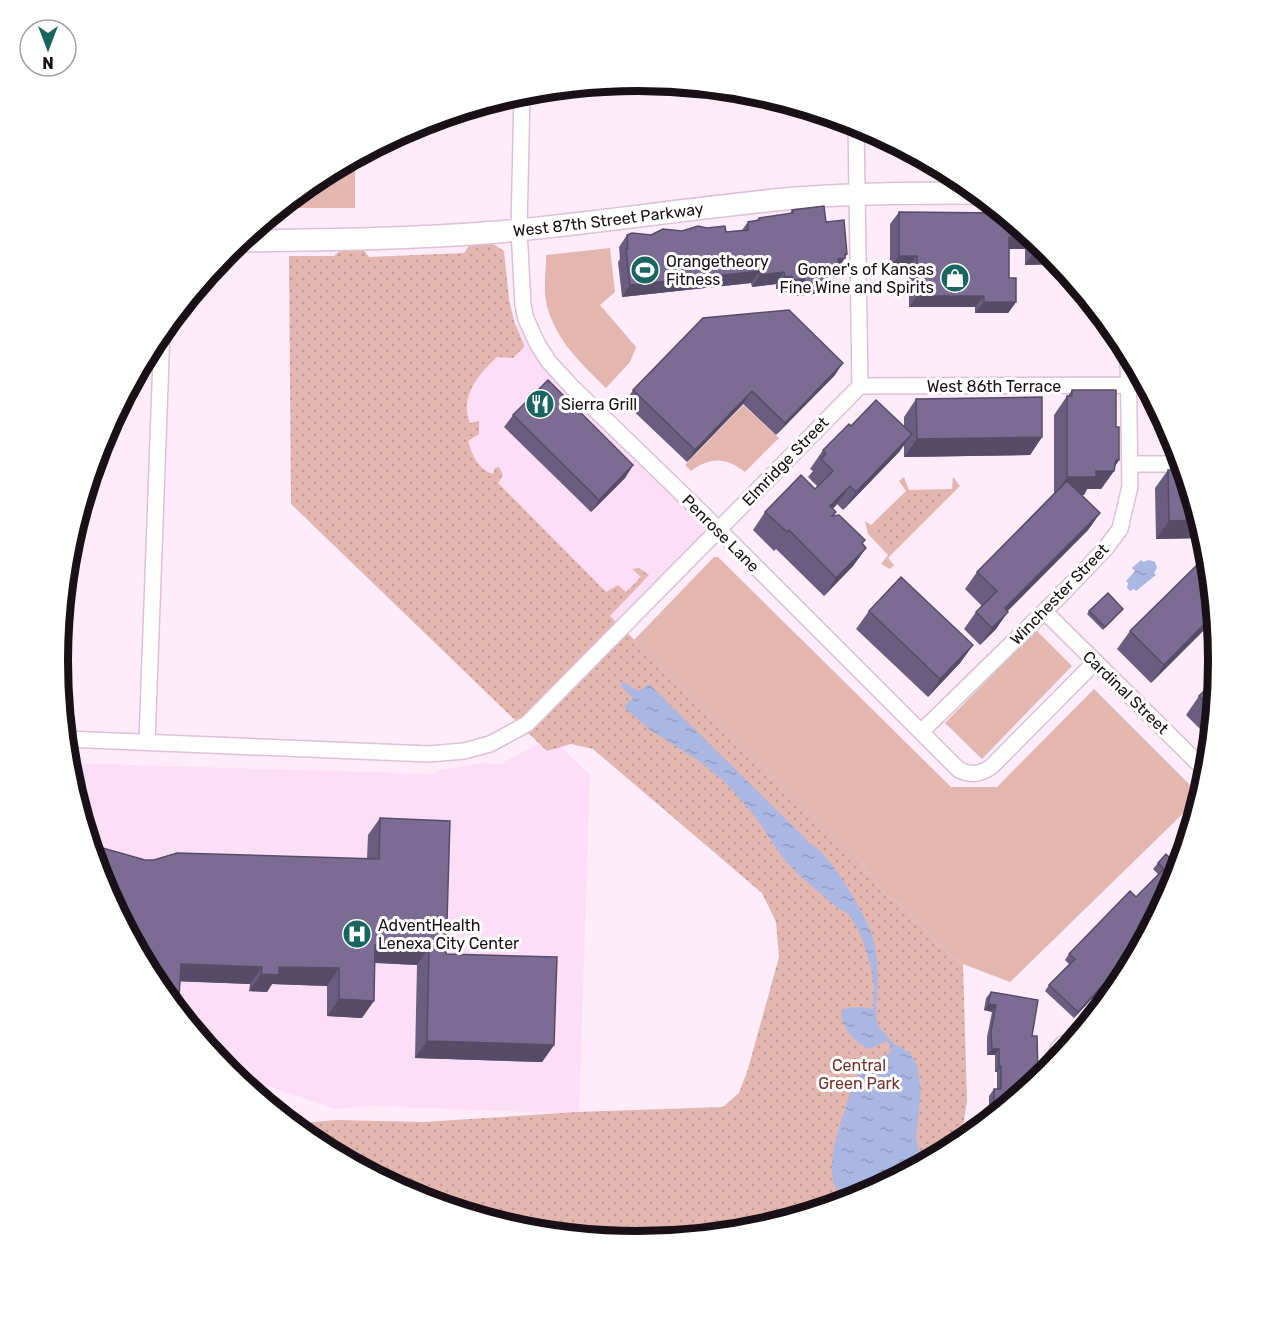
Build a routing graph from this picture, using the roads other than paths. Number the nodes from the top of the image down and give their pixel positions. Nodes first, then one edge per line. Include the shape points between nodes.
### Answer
1 (522, 103) edge
2 (856, 134) edge
3 (964, 193) edge
4 (857, 195) junction
5 (519, 230) junction
6 (253, 241) edge
7 (161, 349) edge
8 (1129, 371) edge
9 (1129, 385) junction
10 (860, 386) junction
11 (1130, 464) junction
12 (1173, 464) edge
13 (718, 530) junction
14 (1044, 611) junction
15 (1095, 662) junction
16 (921, 732) junction
17 (73, 739) edge
18 (147, 742) junction
19 (1199, 765) edge

1 - 5 street, Penrose Lane
2 - 4 street
3 - 4 main road, West 87th Street Parkway
4 - 5 main road, West 87th Street Parkway via 795,198
4 - 10 street
5 - 6 main road, West 87th Street Parkway via 365,240
5 - 13 street, Penrose Lane via 523,305 538,345 572,387
7 - 18 street
8 - 9 street, Winchester Street
9 - 10 street, West 86th Terrace
9 - 11 street, Winchester Street
10 - 13 street, Elmridge Street
11 - 12 street
11 - 14 street, Winchester Street via 1130,486 1120,529
13 - 16 street, Penrose Lane
13 - 18 street, Elmridge Street via 527,724 490,744 429,754
14 - 15 street, Cardinal Street
14 - 16 street, Winchester Street
15 - 16 street, Penrose Lane via 985,771 969,774 959,770
15 - 19 street, Cardinal Street
17 - 18 street, Elmridge Street

